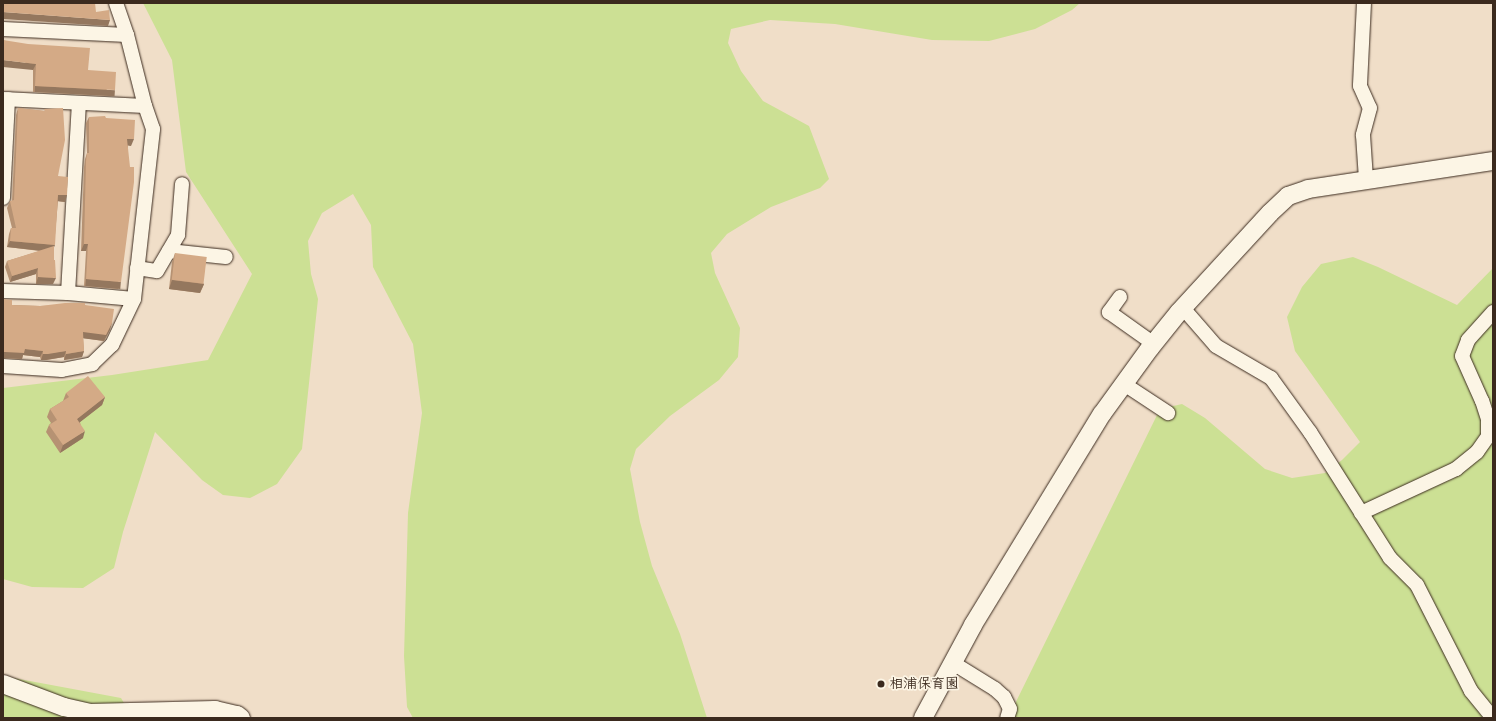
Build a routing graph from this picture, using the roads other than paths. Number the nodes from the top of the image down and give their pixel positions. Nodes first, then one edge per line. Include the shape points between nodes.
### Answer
1 (116, 3) edge
2 (1364, 3) edge
3 (3, 29) edge
4 (128, 35) junction
5 (6, 99) edge
6 (80, 103) junction
7 (145, 106) junction
8 (1493, 161) edge
9 (1366, 179) junction
10 (182, 184) dead end
11 (3, 198) edge
12 (169, 251) junction
13 (226, 257) dead end
14 (137, 268) junction
15 (3, 291) edge
16 (68, 293) junction
17 (1120, 297) dead end
18 (134, 298) junction
19 (1183, 308) junction
20 (1493, 312) edge
21 (1154, 344) junction
22 (3, 366) edge
23 (1124, 384) junction
24 (1168, 413) dead end
25 (1361, 513) junction
26 (953, 664) junction
27 (3, 684) edge
28 (241, 718) edge
29 (923, 718) edge
30 (1007, 718) edge
31 (1493, 718) edge

1 - 4 street
2 - 9 street via 1360,86 1370,108 1363,135
3 - 4 street
4 - 7 street
5 - 6 street
5 - 11 street
6 - 7 street
6 - 16 street
7 - 14 street via 153,129
8 - 9 street
9 - 19 street via 1288,196
10 - 12 street via 178,235
12 - 13 street
12 - 14 street via 157,271
14 - 18 street
15 - 16 street
16 - 18 street
17 - 21 street via 1110,312
18 - 22 street via 112,346 92,364 62,370
19 - 21 street
19 - 25 street via 1216,346 1271,378 1310,432
20 - 25 street via 1468,340 1462,356 1488,419 1488,436 1476,452 1456,469
21 - 23 street
23 - 24 street
23 - 26 street via 1102,414 977,618
25 - 31 street via 1390,558 1417,585 1471,691
26 - 29 street
26 - 30 street via 1004,697 1010,709
27 - 28 street via 64,707 89,713 215,710

